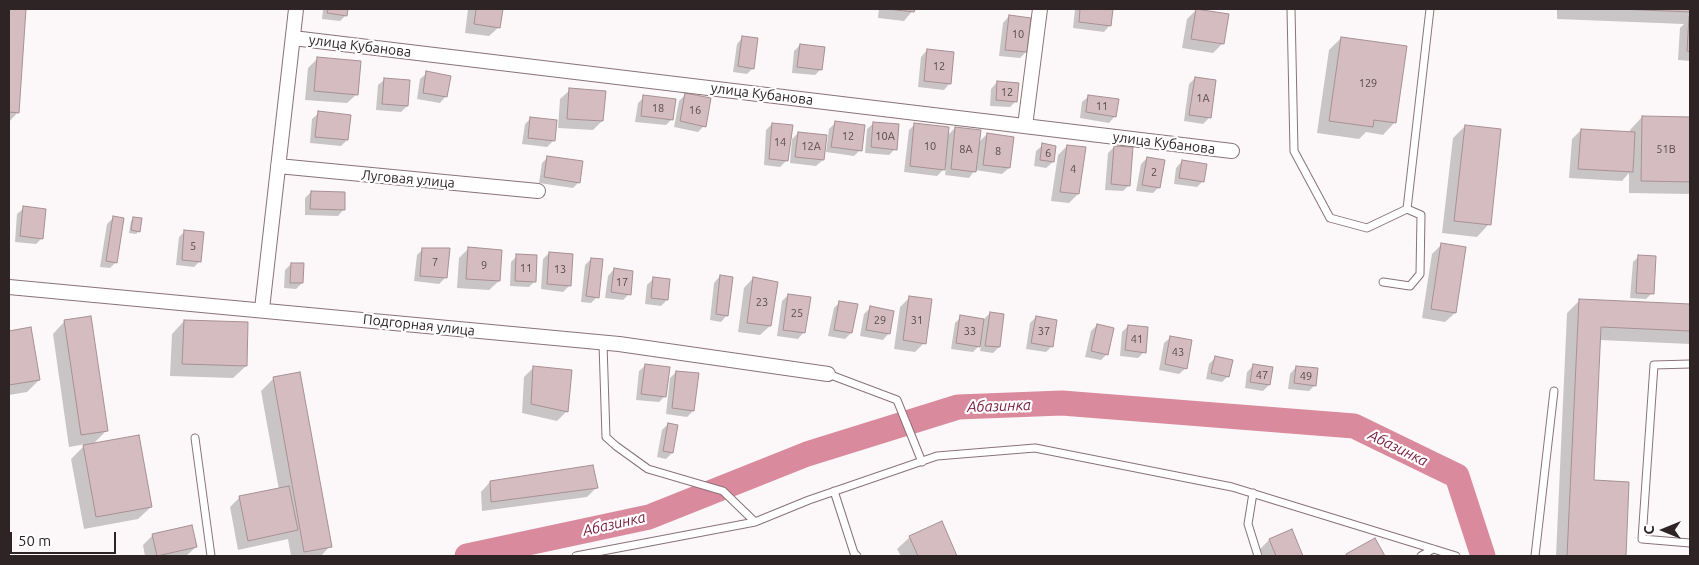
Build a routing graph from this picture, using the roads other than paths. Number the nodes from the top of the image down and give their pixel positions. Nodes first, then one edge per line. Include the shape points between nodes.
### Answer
1 (296, 9) edge
2 (1040, 9) edge
3 (1291, 9) edge
4 (1430, 9) edge
5 (293, 38) junction
6 (1025, 126) junction
7 (1232, 151) dead end
8 (278, 166) junction
9 (538, 191) dead end
10 (1406, 209) junction
11 (1382, 282) dead end
12 (9, 287) edge
13 (262, 309) junction
14 (603, 344) junction
15 (1690, 364) edge
16 (828, 374) joint
17 (1554, 391) dead end
18 (196, 438) dead end
19 (922, 462) junction
20 (834, 491) junction
21 (1253, 493) junction
22 (755, 522) junction
23 (1690, 542) edge
24 (1433, 549) junction
25 (211, 556) edge
26 (576, 556) edge
27 (857, 556) edge
28 (1258, 556) edge
29 (1422, 556) edge
30 (1456, 556) edge
31 (1535, 556) edge

1 - 5 street
2 - 6 street
3 - 10 lane via 1294,151 1330,218 1368,228
4 - 10 lane
5 - 6 street, улица Кубанова
5 - 8 street
6 - 7 street, улица Кубанова
8 - 9 street, Луговая улица
8 - 13 street
10 - 11 lane via 1421,215 1420,274 1410,286
12 - 13 street, Подгорная улица
13 - 14 street, Подгорная улица
14 - 16 street, Подгорная улица
14 - 22 lane via 606,437 648,469 723,491
15 - 23 lane via 1654,365 1642,539
16 - 19 lane via 897,400
17 - 31 lane
18 - 25 lane
19 - 20 lane
19 - 21 lane via 937,456 1035,448
20 - 22 lane
20 - 27 lane
21 - 24 lane
21 - 28 lane via 1248,524
22 - 26 lane
24 - 29 lane
24 - 30 lane

